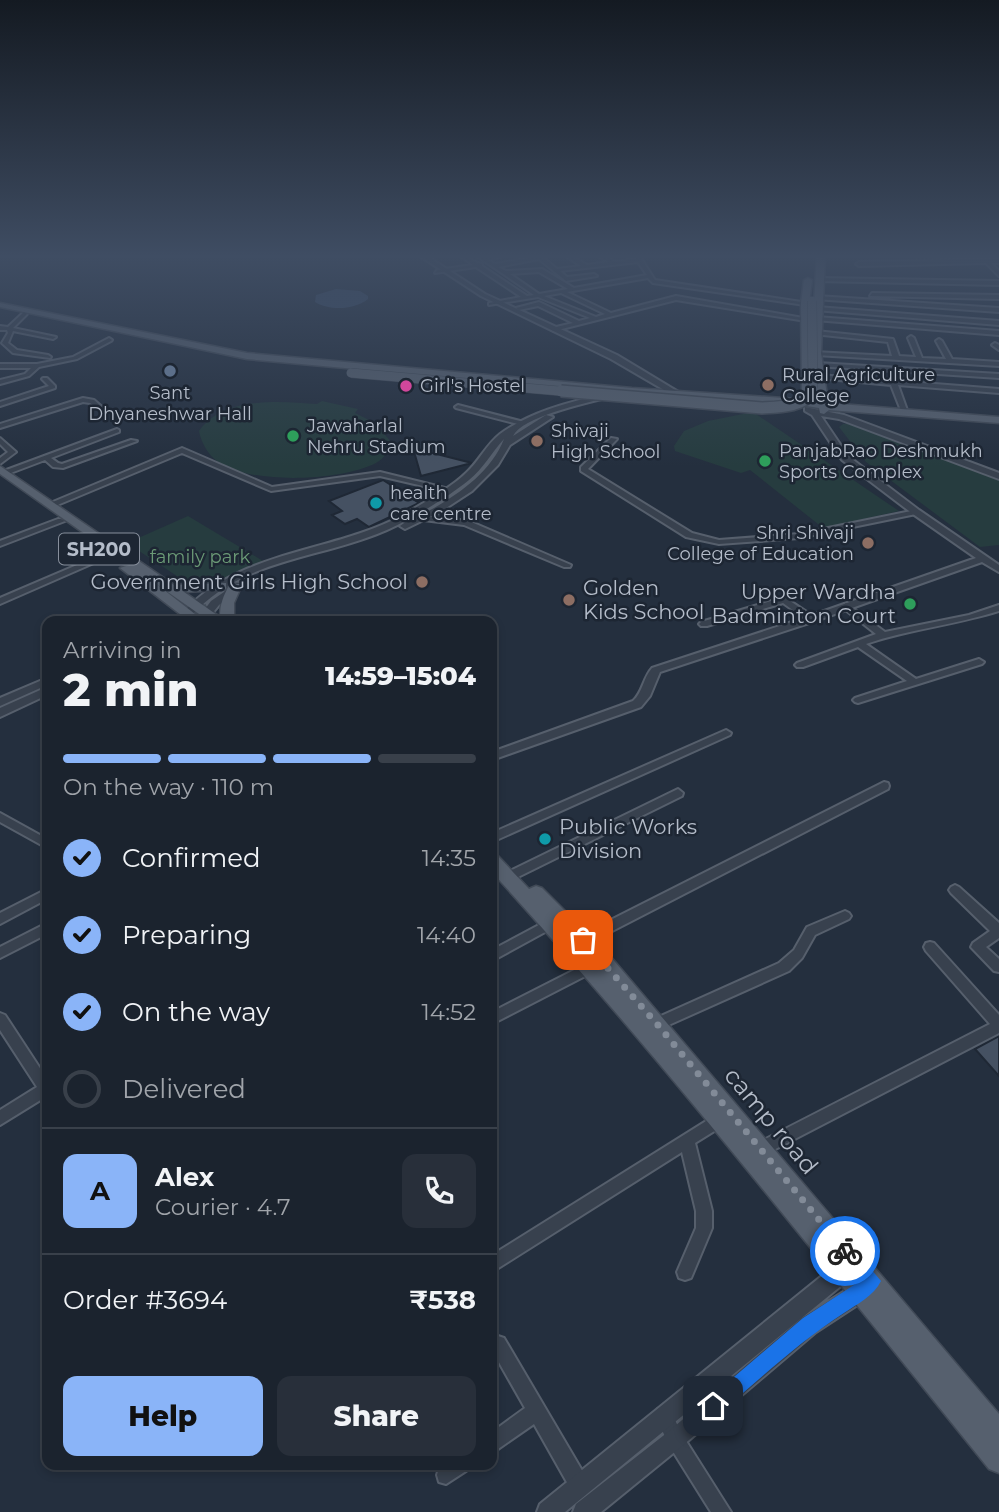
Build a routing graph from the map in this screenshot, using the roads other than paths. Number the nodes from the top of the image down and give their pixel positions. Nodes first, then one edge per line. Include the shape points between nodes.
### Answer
1 (14, 325) edge
2 (78, 325) edge
3 (87, 325) edge
4 (540, 325) edge
5 (544, 325) edge
6 (572, 325) edge
7 (807, 325) edge
8 (814, 325) edge
9 (815, 325) edge
10 (947, 325) edge
11 (0, 328) edge
12 (9, 329) junction
13 (554, 329) junction
14 (816, 333) junction
15 (999, 333) edge
16 (54, 337) dead end
17 (862, 338) junction
18 (911, 338) dead end
19 (109, 340) dead end
20 (573, 340) junction
21 (939, 341) dead end
22 (3, 344) edge
23 (816, 353) junction
24 (864, 356) junction
25 (48, 357) dead end
26 (896, 358) junction
27 (920, 360) junction
28 (950, 362) junction
29 (6, 364) edge
30 (999, 364) edge
31 (818, 365) junction
32 (37, 366) junction
33 (339, 370) junction
34 (999, 376) edge
35 (820, 377) junction
36 (45, 379) dead end
37 (0, 382) edge
38 (894, 383) junction
39 (999, 391) edge
40 (624, 394) junction
41 (666, 396) junction
42 (684, 397) junction
43 (33, 399) dead end
44 (0, 405) edge
45 (99, 407) dead end
46 (458, 407) dead end
47 (817, 408) junction
48 (905, 413) junction
49 (917, 416) junction
50 (999, 422) edge
51 (522, 423) junction
52 (0, 426) edge
53 (117, 431) dead end
54 (515, 434) junction
55 (612, 439) dead end
56 (0, 440) edge
57 (133, 441) dead end
58 (943, 456) joint
59 (46, 457) junction
60 (2, 474) edge
61 (999, 476) edge
62 (449, 491) junction
63 (52, 504) junction
64 (916, 512) junction
65 (407, 516) junction
66 (422, 518) junction
67 (61, 521) junction
68 (0, 544) edge
69 (108, 555) junction
70 (984, 558) junction
71 (567, 565) dead end
72 (999, 569) edge
73 (228, 586) junction
74 (173, 589) junction
75 (0, 601) edge
76 (846, 606) junction
77 (999, 608) edge
78 (196, 616) edge
79 (226, 616) edge
80 (811, 620) junction
81 (704, 624) dead end
82 (883, 635) junction
83 (859, 644) junction
84 (979, 662) dead end
85 (800, 665) dead end
86 (914, 682) junction
87 (42, 683) edge
88 (42, 693) edge
89 (858, 700) dead end
90 (0, 702) edge
91 (0, 713) edge
92 (726, 733) dead end
93 (497, 754) edge
94 (884, 786) dead end
95 (678, 793) dead end
96 (0, 817) edge
97 (497, 836) edge
98 (42, 841) edge
99 (497, 855) edge
100 (497, 866) edge
101 (516, 873) junction
102 (955, 890) dead end
103 (42, 897) edge
104 (845, 916) dead end
105 (0, 919) edge
106 (556, 921) junction
107 (42, 931) edge
108 (583, 940) junction
109 (930, 947) dead end
110 (0, 953) edge
111 (497, 953) edge
112 (999, 967) edge
113 (588, 968) junction
114 (497, 1015) edge
115 (0, 1019) edge
116 (657, 1024) junction
117 (999, 1025) edge
118 (42, 1081) edge
119 (42, 1091) edge
120 (0, 1118) edge
121 (719, 1120) junction
122 (687, 1140) junction
123 (755, 1152) junction
124 (497, 1261) edge
125 (849, 1266) junction
126 (685, 1272) dead end
127 (866, 1286) junction
128 (498, 1344) dead end
129 (537, 1411) junction
130 (664, 1415) junction
131 (999, 1435) edge
132 (497, 1439) edge
133 (675, 1439) junction
134 (999, 1460) edge
135 (580, 1486) junction
136 (548, 1512) edge
137 (583, 1512) edge
138 (722, 1512) edge

1 - 12 street
2 - 33 main road via 191,353
3 - 40 main road via 247,356
4 - 20 street
5 - 13 street
6 - 13 street
7 - 47 main road
8 - 40 main road, bridge via 813,393 804,402 761,407
9 - 14 main road
10 - 15 street
11 - 12 street
12 - 16 street
12 - 22 street
13 - 20 street
14 - 17 street
14 - 23 main road
17 - 24 street
17 - 26 street via 891,340
18 - 27 street
19 - 32 street via 75,358
20 - 41 street via 653,383
20 - 42 street
21 - 28 street
22 - 25 street via 15,352
23 - 24 street
23 - 31 main road
24 - 26 street
26 - 27 street
27 - 28 street
28 - 30 street
29 - 32 street
31 - 34 street
31 - 35 main road
32 - 37 street via 27,375
33 - 40 main road
33 - 40 main road, bridge
35 - 38 street
35 - 47 main road
36 - 44 street via 53,387
38 - 39 street
38 - 48 street
40 - 41 main road
40 - 51 street via 591,398
40 - 54 street via 568,408
41 - 42 main road
42 - 47 main road
42 - 47 main road via 786,400
43 - 44 street
45 - 52 street via 83,400
46 - 51 street
47 - 48 main road
47 - 49 main road
47 - 58 street
47 - 64 street via 855,458 854,466
48 - 49 main road
49 - 50 main road
51 - 54 street
53 - 59 street
54 - 62 street via 498,440 468,477
54 - 66 street via 474,484
55 - 64 street via 584,469 689,535 719,542 799,536
56 - 60 street via 12,452
57 - 59 street via 63,467
58 - 61 street
59 - 60 street
60 - 63 main road, SH200
60 - 67 main road, SH200
62 - 63 street via 380,474 271,489 182,450
62 - 65 street
63 - 74 main road, SH200
64 - 70 street
65 - 66 street
65 - 73 street via 374,532 269,562
66 - 71 street via 466,523
66 - 73 street via 376,538 276,565
67 - 68 street
67 - 69 main road, SH200
69 - 75 street
69 - 78 main road, SH200
70 - 72 street
70 - 76 street
73 - 74 main road
73 - 78 street
73 - 79 main road
74 - 78 main road, SH200
76 - 80 street
76 - 82 street
77 - 82 street
80 - 81 street via 783,600
80 - 93 street via 656,670 645,698 637,704
82 - 83 street
83 - 85 street
83 - 86 street
84 - 86 street
86 - 89 street
87 - 90 street
88 - 91 street
92 - 97 street
94 - 108 street
95 - 101 street
96 - 98 street
99 - 101 main road, camp road
100 - 106 main road, camp road
101 - 106 main road, camp road
102 - 112 street via 999,931 977,947
103 - 105 street
104 - 116 street via 811,931 784,967
106 - 108 main road, camp road
106 - 111 street
106 - 113 main road, camp road
107 - 110 street
108 - 116 main road, camp road
109 - 117 street
113 - 114 street
113 - 121 main road, camp road
115 - 118 street
116 - 123 main road, camp road
117 - 123 street
119 - 120 street
121 - 122 street
121 - 123 main road, camp road
122 - 124 street
122 - 126 street via 704,1228
123 - 125 main road, camp road
125 - 127 main road, camp road
125 - 130 street
127 - 131 main road, camp road
127 - 133 street via 809,1325
127 - 134 main road, camp road
128 - 129 street
129 - 132 street
129 - 135 street
130 - 133 street
130 - 135 street
133 - 137 street
133 - 138 street
135 - 136 street

